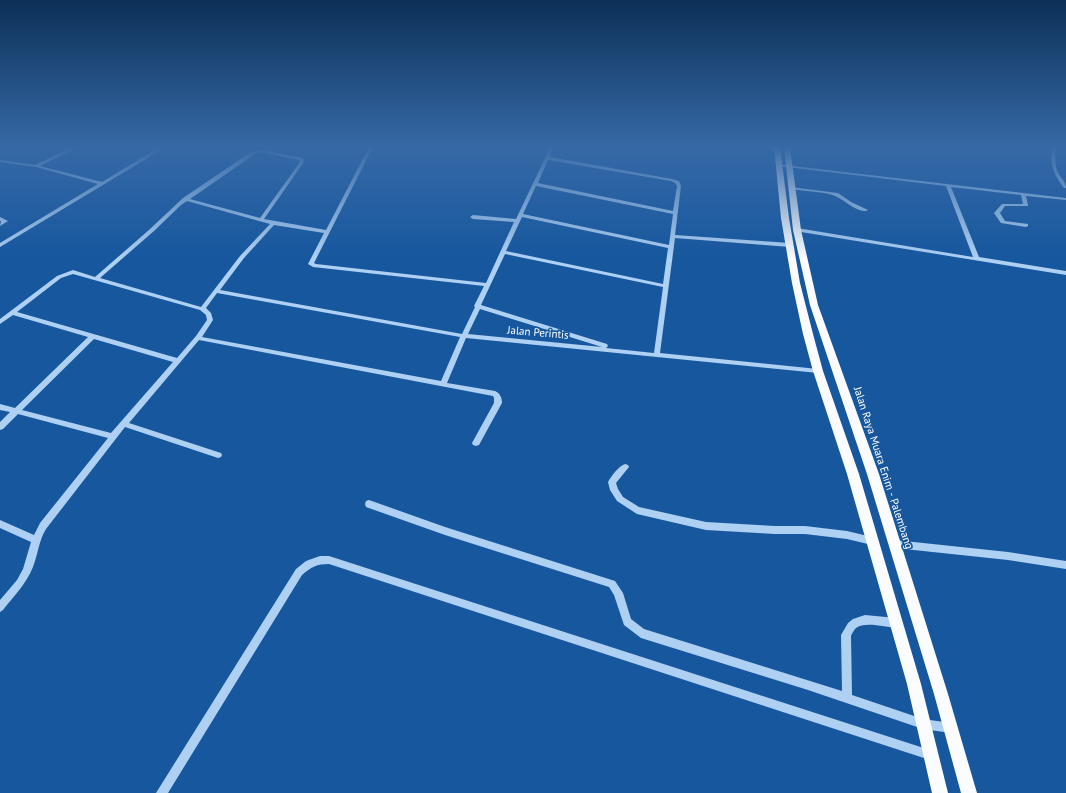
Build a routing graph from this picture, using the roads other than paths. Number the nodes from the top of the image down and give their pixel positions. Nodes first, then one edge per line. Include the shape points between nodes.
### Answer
1 (103, 184) edge
2 (207, 184) edge
3 (286, 184) edge
4 (352, 184) edge
5 (535, 184) joint
6 (677, 184) edge
7 (785, 184) edge
8 (791, 184) edge
9 (932, 184) edge
10 (948, 186) junction
11 (792, 188) junction
12 (1023, 194) junction
13 (185, 199) junction
14 (1066, 200) edge
15 (866, 210) dead end
16 (675, 213) junction
17 (473, 217) dead end
18 (518, 218) junction
19 (0, 219) edge
20 (262, 219) junction
21 (273, 223) junction
22 (0, 224) edge
23 (1026, 225) dead end
24 (797, 230) junction
25 (326, 232) junction
26 (672, 236) junction
27 (0, 245) edge
28 (790, 246) junction
29 (671, 247) junction
30 (503, 252) junction
31 (977, 259) junction
32 (1066, 274) edge
33 (97, 278) junction
34 (488, 285) junction
35 (665, 286) junction
36 (216, 291) junction
37 (477, 306) junction
38 (202, 309) junction
39 (12, 313) junction
40 (0, 322) edge
41 (93, 336) junction
42 (464, 336) junction
43 (198, 338) junction
44 (619, 350) junction
45 (657, 354) junction
46 (178, 361) junction
47 (818, 371) junction
48 (443, 384) junction
49 (826, 394) junction
50 (845, 394) junction
51 (0, 406) edge
52 (15, 411) junction
53 (124, 424) junction
54 (0, 427) edge
55 (113, 436) junction
56 (476, 443) dead end
57 (218, 455) dead end
58 (625, 467) dead end
59 (369, 504) dead end
60 (0, 524) edge
61 (35, 540) junction
62 (872, 540) junction
63 (895, 544) junction
64 (1066, 565) edge
65 (0, 607) edge
66 (896, 623) junction
67 (847, 698) junction
68 (923, 724) junction
69 (951, 728) junction
70 (930, 755) junction
71 (162, 793) edge
72 (940, 793) edge
73 (969, 793) edge

1 - 27 street
2 - 13 street
3 - 20 street
4 - 25 street
5 - 16 street
5 - 18 street
6 - 16 street via 679,186
7 - 28 main road, Jalan Raya Muara Enim - Palembang
8 - 11 main road, Jalan Raya Muara Enim - Palembang
9 - 10 street
10 - 12 street
10 - 31 street
11 - 15 street via 836,194
11 - 24 main road, Jalan Raya Muara Enim - Palembang
12 - 14 street
12 - 23 street via 1026,205 1004,205 997,214 1004,222
13 - 20 street
13 - 33 street
16 - 26 street
17 - 18 street
18 - 29 street
18 - 30 street
19 - 22 street via 5,221
20 - 21 street
21 - 25 street
21 - 36 street
24 - 31 street
24 - 50 main road, Jalan Raya Muara Enim - Palembang via 814,305
25 - 34 street via 311,264 315,266
26 - 28 street
26 - 29 street
28 - 47 main road, Jalan Raya Muara Enim - Palembang via 796,283
29 - 35 street
30 - 34 street
30 - 35 street
31 - 32 street
33 - 38 street
33 - 39 street via 77,272 64,274
34 - 37 street
35 - 45 street
36 - 38 street
36 - 42 street, Jalan Perintis
37 - 42 street
37 - 44 street
38 - 43 street via 210,314 210,320
39 - 40 street
39 - 41 street
41 - 46 street
41 - 52 street
42 - 44 street, Jalan Perintis
42 - 48 street
43 - 46 street
43 - 48 street
44 - 45 street, Jalan Perintis
45 - 47 street, Jalan Perintis
46 - 53 street
47 - 49 main road, Jalan Raya Muara Enim - Palembang
48 - 56 street via 495,394 498,398 498,403
49 - 50 main road
49 - 62 main road, Jalan Raya Muara Enim - Palembang
50 - 63 main road, Jalan Raya Muara Enim - Palembang
51 - 52 street
52 - 54 street
52 - 55 street
53 - 55 street
53 - 57 street
55 - 61 street
58 - 62 street via 612,482 614,490 620,499 637,510 706,526 805,530
59 - 67 street via 445,531 601,579 612,584 618,593 627,622 641,633
60 - 61 street
61 - 65 street via 26,573
62 - 66 main road, Jalan Raya Muara Enim - Palembang
63 - 64 street
63 - 69 main road, Jalan Raya Muara Enim - Palembang
66 - 67 street via 867,620 856,622 850,628 846,635
66 - 68 main road, Jalan Raya Muara Enim - Palembang
67 - 68 street
68 - 69 street
68 - 70 main road, Jalan Raya Muara Enim - Palembang
69 - 73 main road, Jalan Raya Muara Enim - Palembang
70 - 71 street via 329,560 318,559 307,564 299,572
70 - 72 main road, Jalan Raya Muara Enim - Palembang

